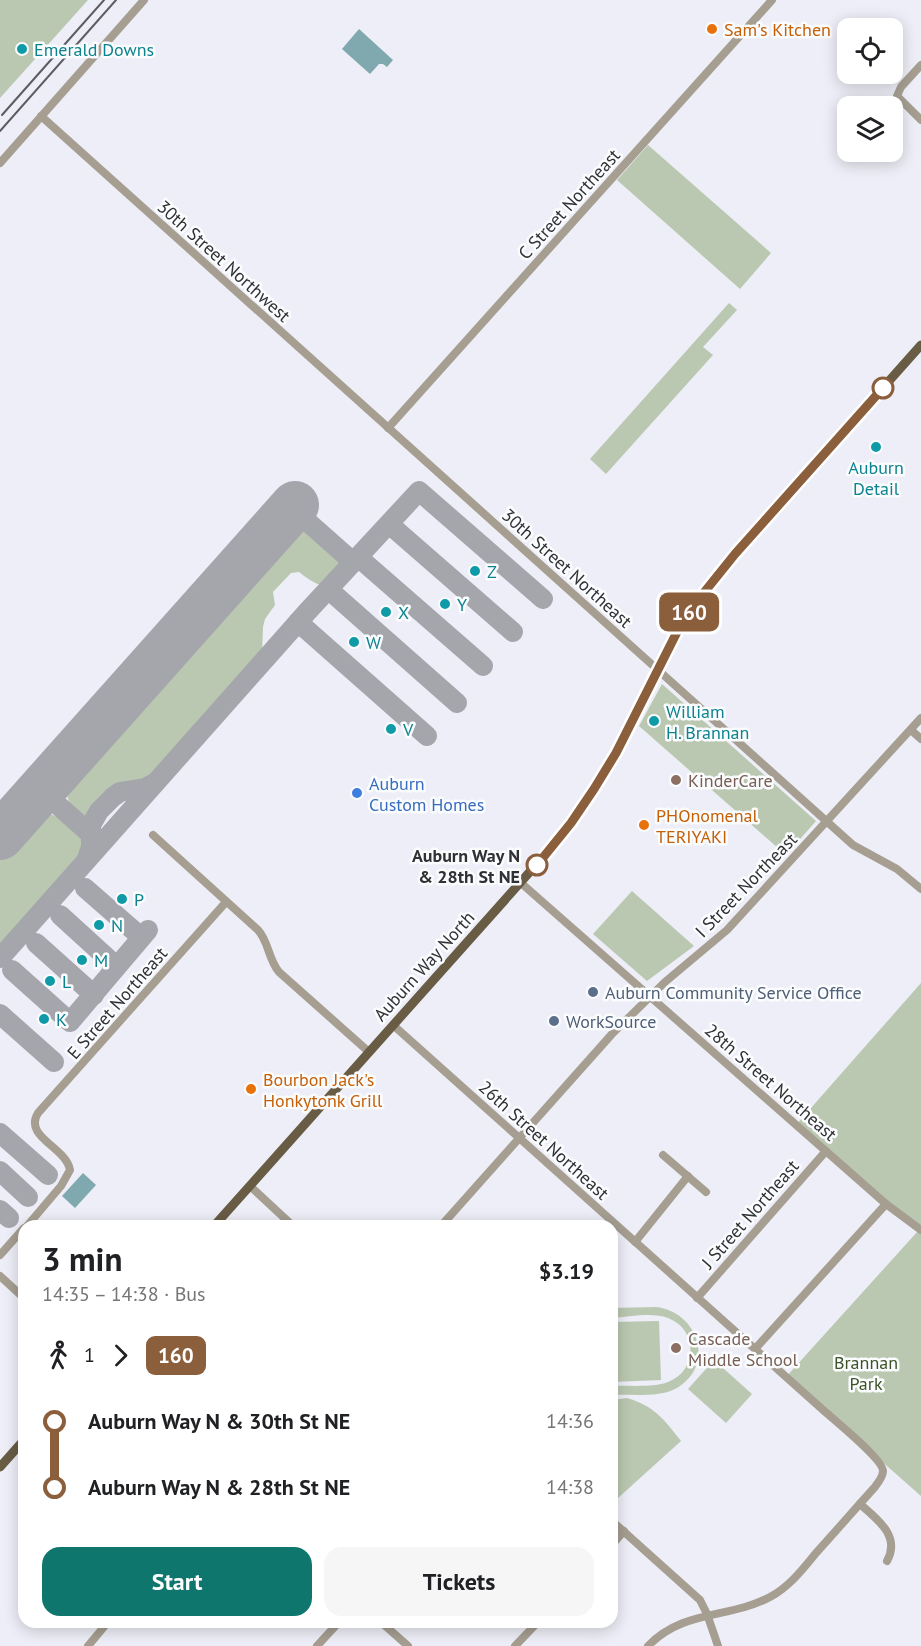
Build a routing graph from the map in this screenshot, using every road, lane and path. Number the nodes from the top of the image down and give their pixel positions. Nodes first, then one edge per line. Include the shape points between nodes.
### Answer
1 (144, 0) edge
2 (772, 0) edge
3 (921, 65) edge
4 (41, 116) junction
5 (921, 120) edge
6 (0, 163) edge
7 (921, 345) edge
8 (388, 428) junction
9 (657, 669) junction
10 (921, 718) edge
11 (910, 730) junction
12 (921, 739) edge
13 (827, 821) junction
14 (153, 835) dead end
15 (521, 883) junction
16 (921, 889) edge
17 (226, 902) junction
18 (650, 996) junction
19 (393, 1025) junction
20 (369, 1052) junction
21 (519, 1138) junction
22 (826, 1151) junction
23 (663, 1155) dead end
24 (688, 1176) junction
25 (250, 1186) junction
26 (706, 1192) dead end
27 (886, 1203) junction
28 (31, 1220) edge
29 (219, 1220) edge
30 (287, 1220) edge
31 (446, 1220) edge
32 (610, 1220) edge
33 (618, 1227) edge
34 (921, 1230) edge
35 (18, 1235) edge
36 (635, 1242) junction
37 (0, 1255) edge
38 (0, 1276) edge
39 (18, 1292) edge
40 (697, 1298) junction
41 (755, 1349) junction
42 (18, 1447) edge
43 (0, 1467) edge
44 (860, 1504) junction
45 (618, 1526) edge
46 (624, 1532) junction
47 (618, 1538) edge
48 (887, 1561) dead end
49 (707, 1614) junction
50 (103, 1628) edge
51 (333, 1628) edge
52 (388, 1628) edge
53 (532, 1628) edge
54 (88, 1646) edge
55 (316, 1646) edge
56 (408, 1646) edge
57 (515, 1646) edge
58 (648, 1646) edge
59 (718, 1646) edge

1 - 4 street
2 - 8 street, C Street Northeast
3 - 5 street via 897,92
4 - 6 street
4 - 8 street, 30th Street Northwest
7 - 9 main road, Auburn Way North via 714,579 684,620
8 - 9 street, 30th Street Northeast
9 - 13 street, 30th Street Northeast
9 - 15 main road, Auburn Way North via 594,789
10 - 11 street, I Street Northeast
11 - 12 street
11 - 13 street, I Street Northeast
13 - 16 street, 30th Street Northeast via 853,845 897,869
13 - 18 street, I Street Northeast via 727,930
14 - 17 street
15 - 18 street, 28th Street Northeast
15 - 19 main road, Auburn Way North
17 - 20 street via 262,936 279,972
17 - 28 street, E Street Northeast via 38,1113 34,1125 42,1138 62,1153 69,1170 61,1186
18 - 21 street, I Street Northeast
18 - 22 street, 28th Street Northeast
19 - 20 main road, Auburn Way North
19 - 21 street, 26th Street Northeast
20 - 25 main road, Auburn Way North
21 - 31 street, I Street Northeast
21 - 32 street, 26th Street Northeast
22 - 27 street, 28th Street Northeast
22 - 40 street, J Street Northeast
23 - 24 street
24 - 26 street
24 - 36 street
25 - 29 main road, Auburn Way North
25 - 30 street
27 - 34 street, 28th Street Northeast
27 - 41 street
33 - 36 street, 26th Street Northeast
35 - 37 street
36 - 40 street, 26th Street Northeast
38 - 39 street
40 - 41 street, 26th Street Northeast
41 - 44 street, 26th Street Northeast via 882,1465 883,1474
42 - 43 main road
44 - 48 street via 888,1532 891,1549
44 - 49 street via 777,1593 758,1602
45 - 46 street
46 - 47 street
46 - 49 street via 700,1600
49 - 58 street via 668,1629
49 - 59 street
50 - 54 street
51 - 55 street
52 - 56 street
53 - 57 street

